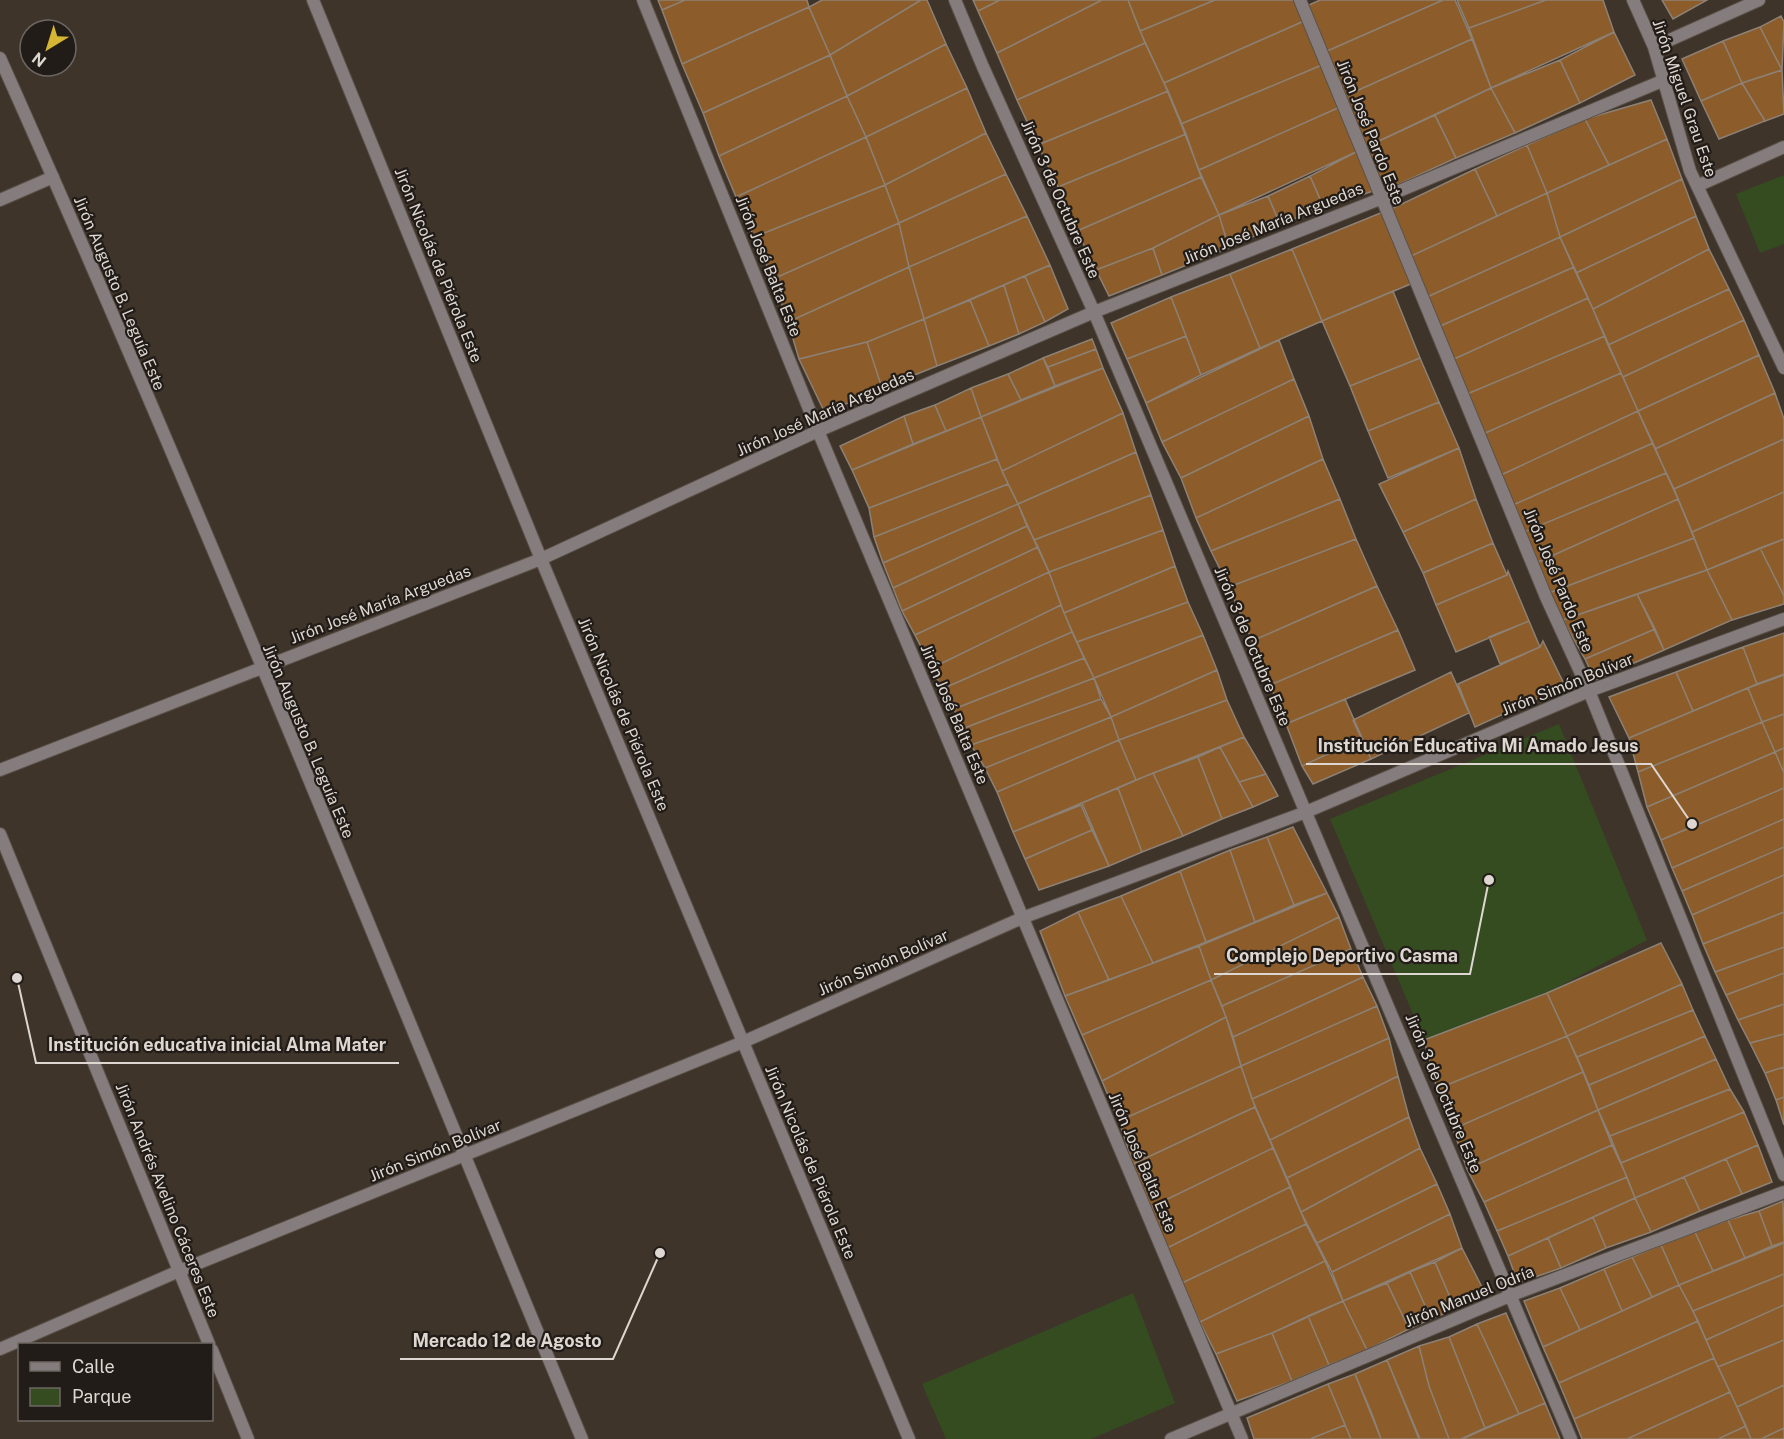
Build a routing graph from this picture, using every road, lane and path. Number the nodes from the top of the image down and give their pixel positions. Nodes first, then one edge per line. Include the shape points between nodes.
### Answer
1 (313, 0) edge
2 (643, 0) edge
3 (955, 0) edge
4 (1300, 0) edge
5 (1633, 0) edge
6 (1759, 0) edge
7 (1654, 47) junction
8 (0, 58) edge
9 (1662, 81) junction
10 (1784, 147) edge
11 (53, 177) junction
12 (1697, 186) junction
13 (1380, 199) junction
14 (0, 200) edge
15 (1094, 312) junction
16 (1779, 341) edge
17 (1784, 368) edge
18 (818, 431) junction
19 (542, 559) junction
20 (1784, 619) edge
21 (261, 668) junction
22 (1589, 691) junction
23 (0, 770) edge
24 (1306, 812) junction
25 (0, 834) edge
26 (1022, 918) junction
27 (743, 1042) junction
28 (464, 1156) junction
29 (1784, 1175) edge
30 (1784, 1192) edge
31 (179, 1272) junction
32 (1512, 1295) junction
33 (209, 1343) edge
34 (0, 1348) edge
35 (213, 1352) edge
36 (1232, 1413) junction
37 (248, 1439) edge
38 (582, 1439) edge
39 (909, 1439) edge
40 (1171, 1439) edge
41 (1242, 1439) edge
42 (1571, 1439) edge

1 - 19 street, Jirón Nicolás de Piérola Este
2 - 18 street, Jirón José Balta Este
3 - 15 street, Jirón 3 de Octubre Este
4 - 13 street, Jirón José Pardo Este
5 - 7 street, Jirón Miguel Grau Este
6 - 7 street
7 - 9 street, Jirón Miguel Grau Este
8 - 11 street, Jirón Augusto B. Leguía Este
9 - 12 street, Jirón Miguel Grau Este
9 - 13 street, Jirón José María Arguedas
10 - 12 street
11 - 14 street
11 - 21 street, Jirón Augusto B. Leguía Este
12 - 16 street, Jirón Miguel Grau Este
13 - 15 street, Jirón José María Arguedas
13 - 22 street, Jirón José Pardo Este
15 - 18 street, Jirón José María Arguedas
15 - 24 street, Jirón 3 de Octubre Este
16 - 17 street, Jirón Miguel Grau Este
18 - 19 street, Jirón José María Arguedas
18 - 26 street, Jirón José Balta Este
19 - 21 street, Jirón José María Arguedas
19 - 27 street, Jirón Nicolás de Piérola Este
20 - 22 street, Jirón Simón Bolívar
21 - 23 street, Jirón José María Arguedas
21 - 28 street, Jirón Augusto B. Leguía Este
22 - 24 street, Jirón Simón Bolívar
22 - 29 street, Jirón José Pardo Este
24 - 26 street, Jirón Simón Bolívar
24 - 32 street, Jirón 3 de Octubre Este
25 - 31 street, Jirón Andrés Avelino Cáceres Este
26 - 27 street, Jirón Simón Bolívar
26 - 36 street, Jirón José Balta Este
27 - 28 street, Jirón Simón Bolívar
27 - 39 street, Jirón Nicolás de Piérola Este
28 - 31 street, Jirón Simón Bolívar
28 - 38 street, Jirón Augusto B. Leguía Este
30 - 32 street, Jirón Manuel Odría
31 - 33 street, Jirón Andrés Avelino Cáceres Este
31 - 34 street, Jirón Simón Bolívar
32 - 36 street, Jirón Manuel Odría
32 - 42 street, Jirón 3 de Octubre Este
35 - 37 street
36 - 40 street, Jirón Manuel Odría
36 - 41 street, Jirón José Balta Este

